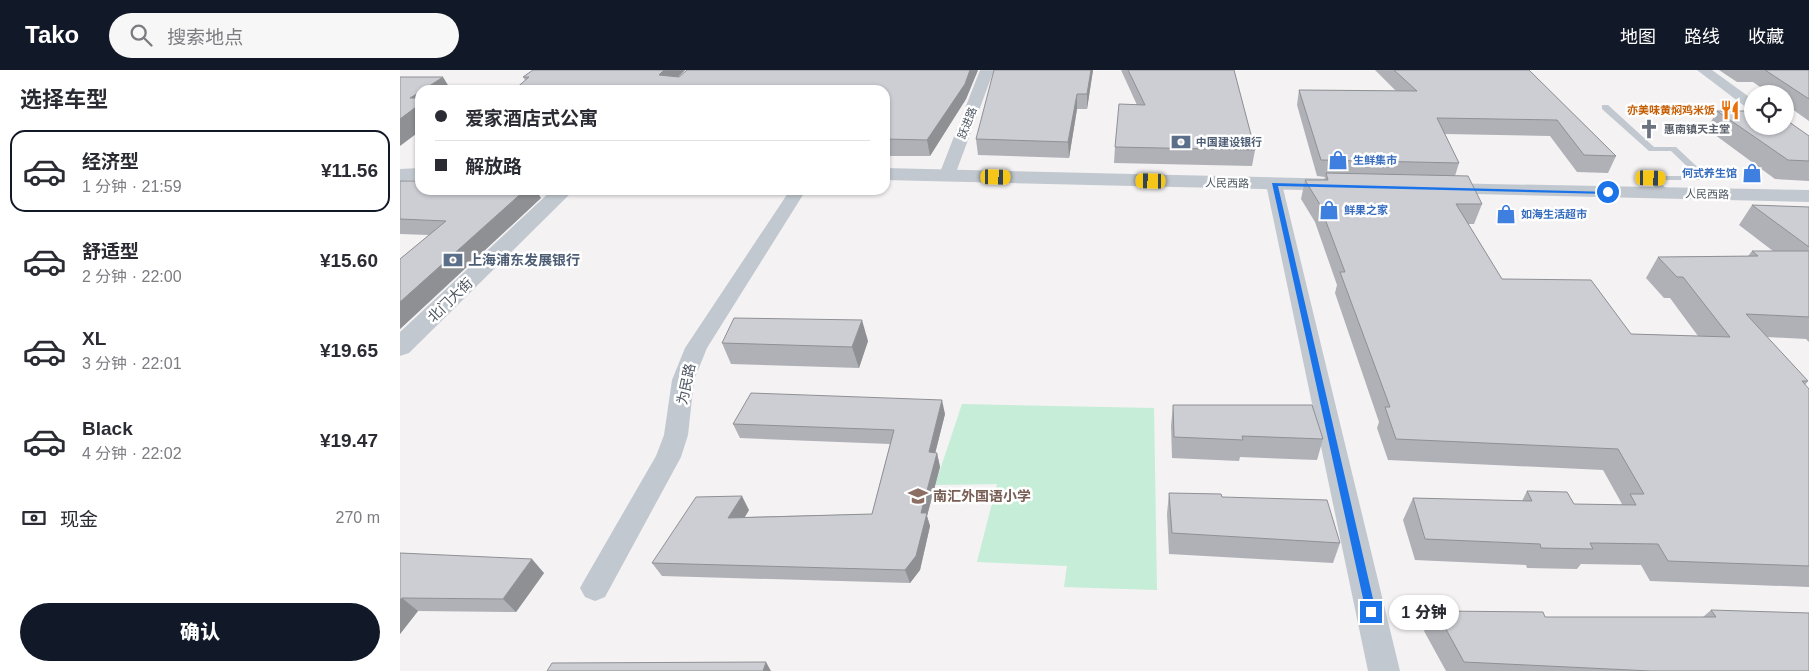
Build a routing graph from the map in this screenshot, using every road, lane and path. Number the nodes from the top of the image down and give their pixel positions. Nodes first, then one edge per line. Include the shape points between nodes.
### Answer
1 (987, 70) edge
2 (1704, 70) edge
3 (1744, 99) edge
4 (1605, 107) dead end
5 (890, 174) edge
6 (947, 175) junction
7 (1274, 184) junction
8 (1358, 186) edge
9 (1416, 188) edge
10 (1666, 193) junction
11 (559, 195) edge
12 (795, 195) edge
13 (1809, 196) edge
14 (400, 347) edge
15 (595, 588) dead end
16 (1384, 671) edge

1 - 6 street, 跃进路
2 - 3 street
4 - 10 lane via 1652,149 1673,149 1704,178 1651,178
5 - 6 street, 人民西路
6 - 7 street, 人民西路
7 - 8 street, 人民西路
7 - 16 street
9 - 10 street, 人民西路
10 - 13 street, 人民西路
11 - 14 street, 北门大街
12 - 15 street, 为民路 via 696,348 684,380 676,435 668,457

